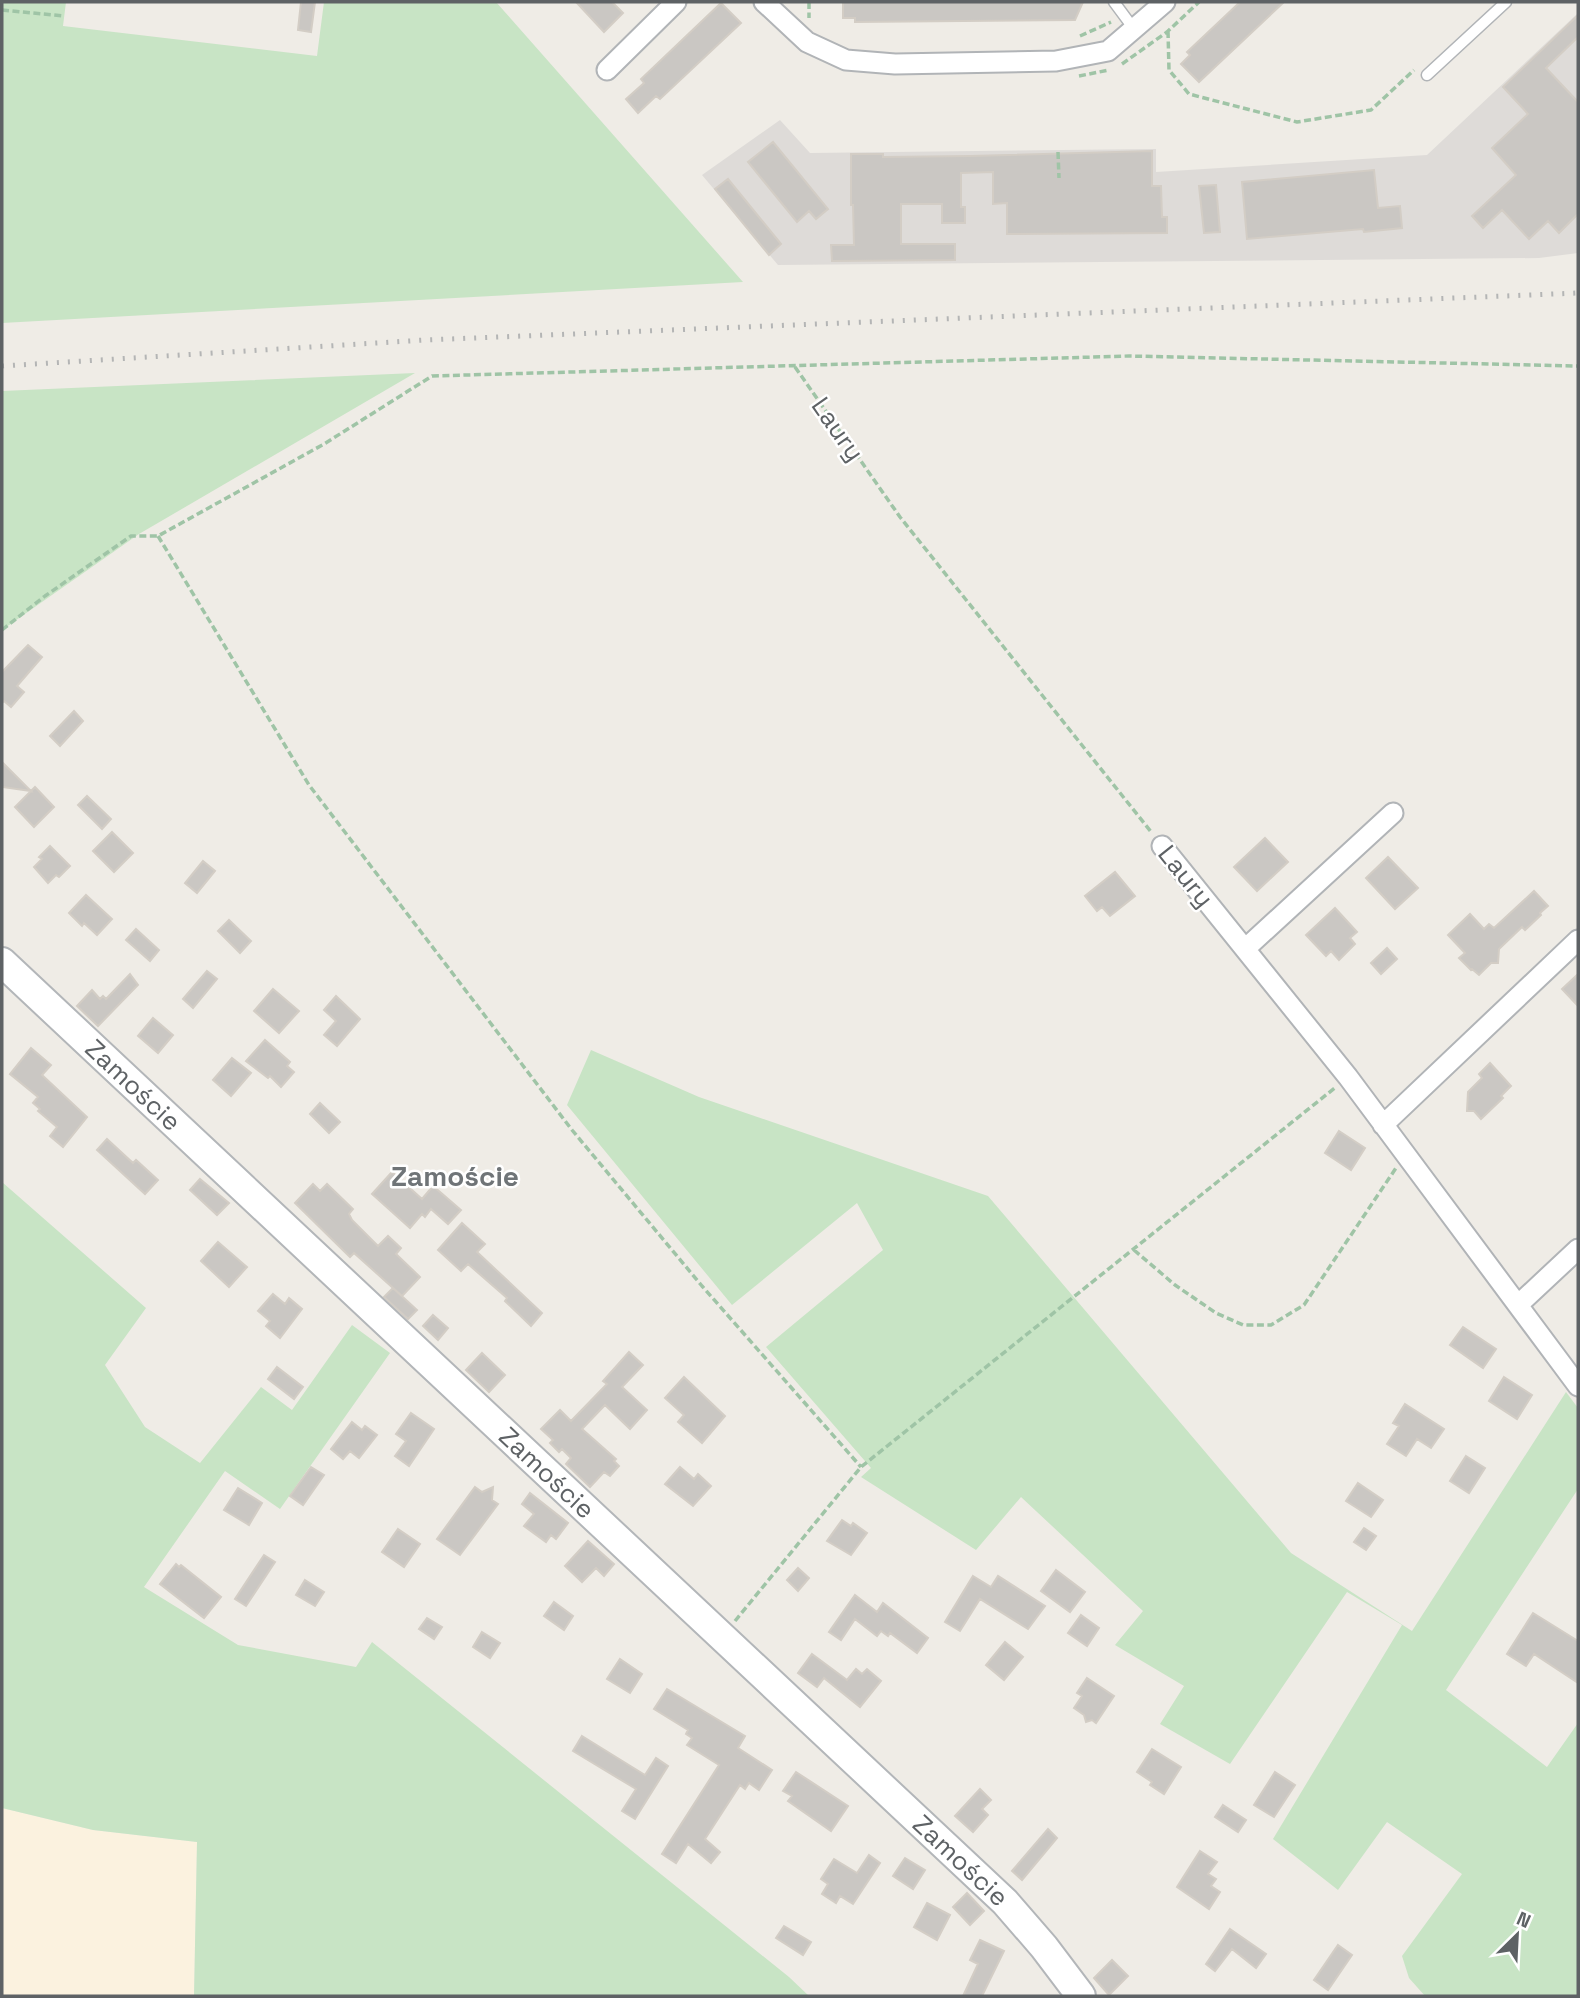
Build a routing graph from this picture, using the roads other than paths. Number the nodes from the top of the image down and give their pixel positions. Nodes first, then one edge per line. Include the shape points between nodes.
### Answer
1 (764, 2) edge
2 (1114, 2) edge
3 (1165, 2) edge
4 (1506, 2) edge
5 (668, 4) edge
6 (1135, 30) junction
7 (607, 70) dead end
8 (1427, 75) dead end
9 (1393, 813) dead end
10 (1162, 846) road end
11 (1578, 940) edge
12 (1245, 949) junction
13 (2, 962) edge
14 (1383, 1125) junction
15 (1578, 1249) edge
16 (1518, 1305) junction
17 (1578, 1386) edge
18 (1081, 1996) edge

1 - 6 street via 807,42 835,57 859,62 1056,61 1108,51
2 - 6 lane
3 - 6 street
4 - 8 lane
5 - 7 street
9 - 12 street
10 - 12 street, Laury
11 - 14 street
12 - 14 street, Laury
13 - 18 street, Zamoście via 1005,1902
14 - 16 street, Laury
15 - 16 street
16 - 17 street, Laury

